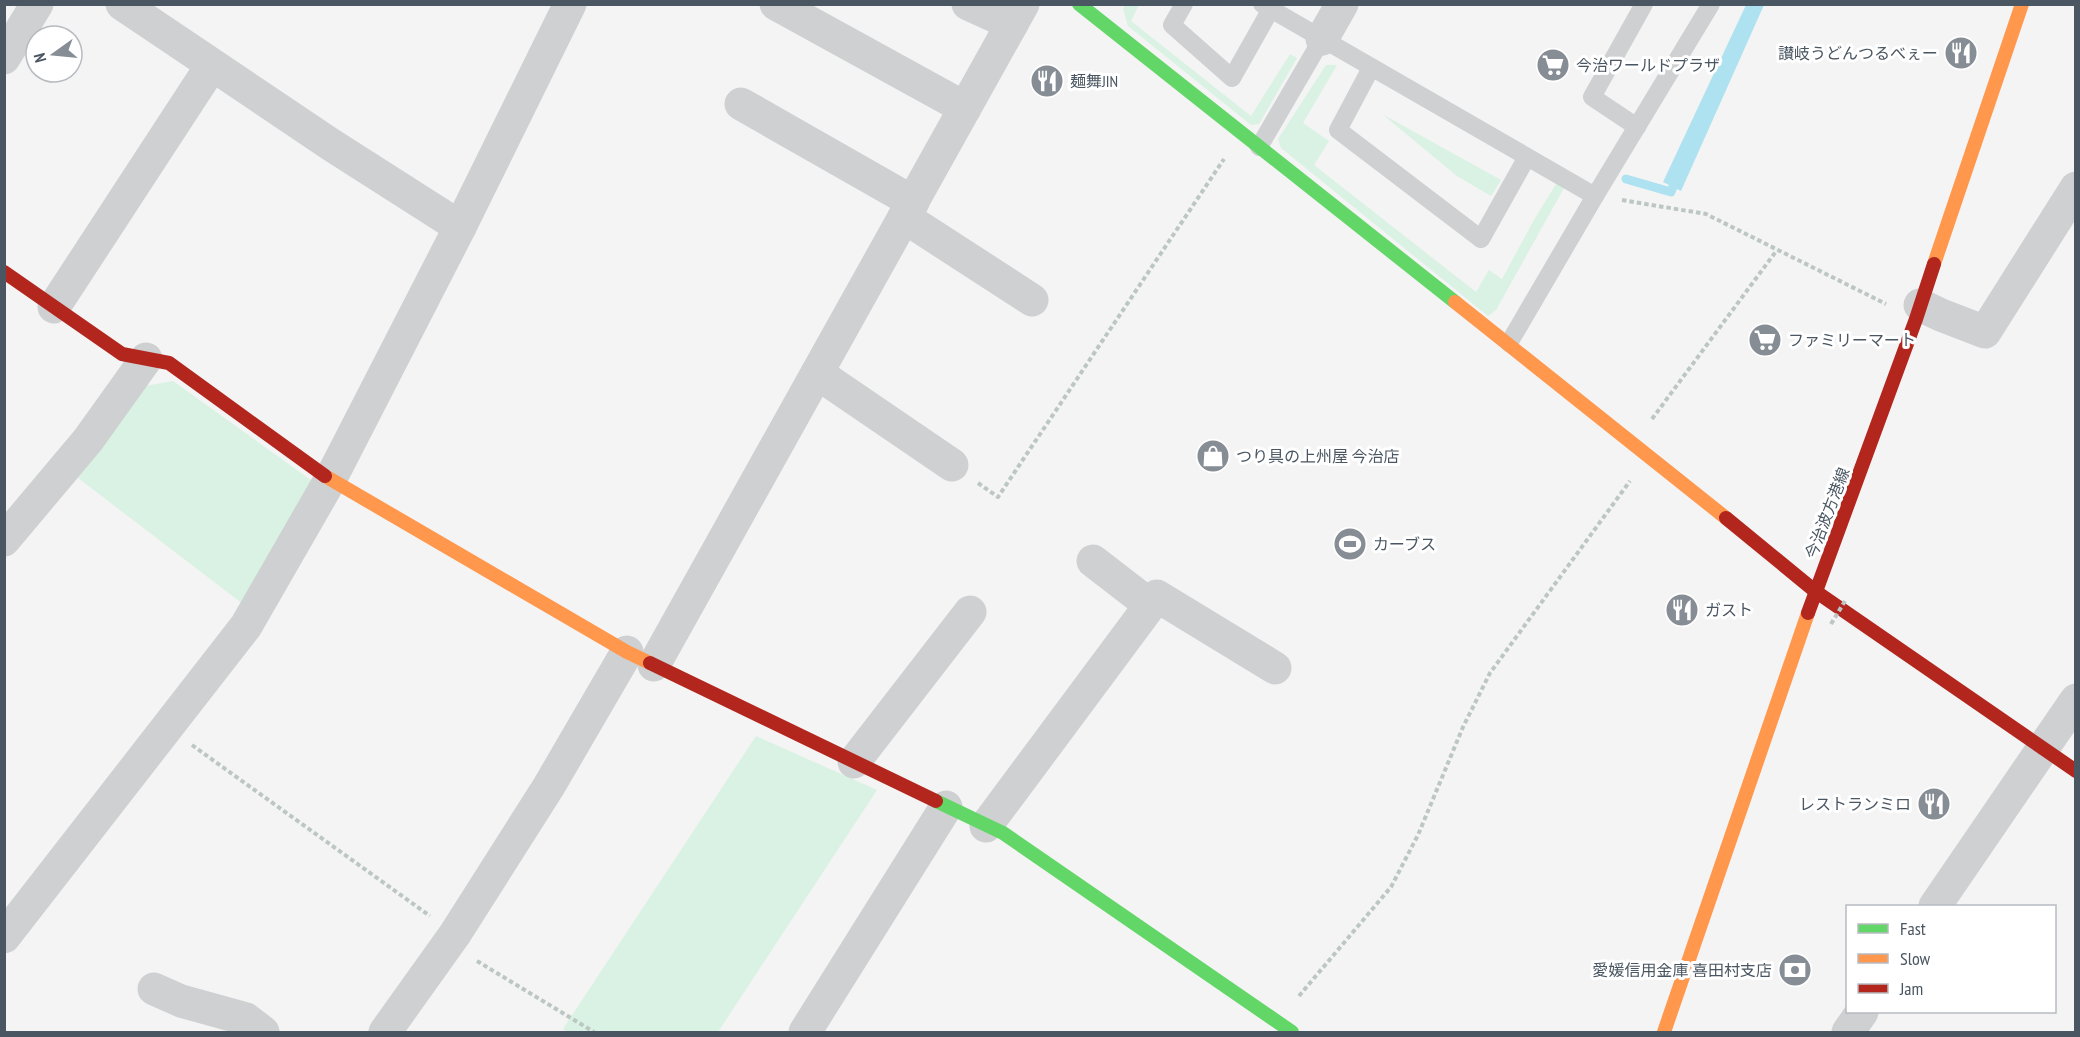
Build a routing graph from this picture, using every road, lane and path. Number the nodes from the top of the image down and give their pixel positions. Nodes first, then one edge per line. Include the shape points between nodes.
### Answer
1 (37, 4) edge
2 (122, 4) edge
3 (570, 4) edge
4 (776, 4) edge
5 (968, 4) edge
6 (1184, 4) edge
7 (1342, 4) edge
8 (1644, 4) edge
9 (1711, 4) edge
10 (2022, 4) edge
11 (1267, 7) edge
12 (1089, 8) edge
13 (1017, 14) edge
14 (1322, 39) junction
15 (4, 57) edge
16 (212, 65) junction
17 (1371, 68) junction
18 (741, 104) dead end
19 (965, 108) junction
20 (1637, 127) junction
21 (1241, 134) junction
22 (1259, 147) junction
23 (1527, 157) junction
24 (2076, 188) edge
25 (1595, 196) junction
26 (909, 210) junction
27 (460, 227) junction
28 (1777, 250) junction
29 (4, 272) edge
30 (1032, 300) dead end
31 (54, 307) junction
32 (1918, 312) junction
33 (1509, 343) junction
34 (146, 359) junction
35 (817, 373) junction
36 (1647, 424) dead end
37 (1648, 455) junction
38 (952, 465) dead end
39 (330, 480) junction
40 (998, 497) dead end
41 (4, 540) edge
42 (1093, 561) dead end
43 (1815, 591) junction
44 (1845, 601) dead end
45 (1150, 605) junction
46 (970, 612) dead end
47 (1831, 624) dead end
48 (641, 659) junction
49 (1275, 668) dead end
50 (2076, 700) edge
51 (168, 727) junction
52 (2043, 749) junction
53 (854, 762) junction
54 (2076, 771) edge
55 (946, 807) junction
56 (986, 826) junction
57 (1936, 905) edge
58 (4, 937) edge
59 (452, 939) junction
60 (154, 989) dead end
61 (1861, 1013) edge
62 (1277, 1022) junction
63 (263, 1032) edge
64 (385, 1032) edge
65 (594, 1032) edge
66 (805, 1032) edge
67 (1292, 1032) edge
68 (1664, 1032) edge
69 (1848, 1032) edge

1 - 15 street
2 - 16 street
3 - 27 street
4 - 19 street
5 - 13 street
6 - 11 lane via 1172,25 1232,78
7 - 14 street
8 - 20 lane via 1592,97
9 - 20 lane
10 - 32 street, 今治波方港線
11 - 14 lane
12 - 21 street
13 - 19 street
14 - 17 lane
14 - 22 lane
16 - 27 street
16 - 31 street
17 - 23 lane
17 - 23 lane via 1338,130 1481,239
18 - 26 street
19 - 26 street
20 - 25 lane
21 - 22 street
21 - 40 path
22 - 33 street
23 - 25 lane
24 - 32 street via 1985,332 1941,315
25 - 28 path via 1706,214
25 - 33 lane
26 - 30 street
26 - 35 street
27 - 39 street
28 - 32 path
28 - 36 path
29 - 31 street
31 - 34 street via 122,354
32 - 43 street, 今治波方港線
33 - 37 street
34 - 39 street via 169,363
34 - 41 street via 88,440
35 - 38 street
35 - 48 street
37 - 43 street
37 - 62 path via 1490,673 1391,888
39 - 48 street
39 - 51 street via 246,627
42 - 45 street
43 - 52 street
43 - 68 street, 今治波方港線
44 - 47 path, bridge
45 - 49 street via 1157,596
45 - 56 street
46 - 53 street
48 - 53 street
48 - 59 street via 549,786
50 - 52 street
51 - 58 street
51 - 59 path
52 - 54 street
52 - 57 street
53 - 55 street
55 - 56 street
55 - 66 street
56 - 62 street via 1003,833
59 - 64 street
59 - 65 path
60 - 63 street via 246,1020
61 - 69 street
62 - 67 street

